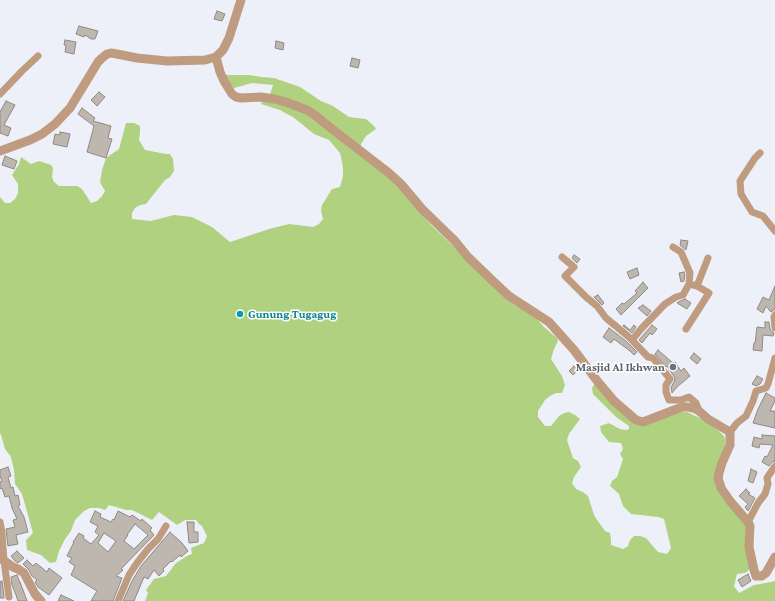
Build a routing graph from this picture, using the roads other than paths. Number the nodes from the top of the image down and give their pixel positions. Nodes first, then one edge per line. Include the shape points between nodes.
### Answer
1 (241, 0) edge
2 (38, 56) dead end
3 (216, 57) junction
4 (0, 94) edge
5 (0, 151) edge
6 (760, 153) dead end
7 (775, 231) edge
8 (673, 247) dead end
9 (562, 257) dead end
10 (708, 258) dead end
11 (693, 285) junction
12 (775, 315) edge
13 (775, 328) edge
14 (686, 329) dead end
15 (632, 340) junction
16 (775, 358) edge
17 (699, 411) junction
18 (730, 432) junction
19 (775, 466) edge
20 (0, 522) edge
21 (748, 522) junction
22 (166, 526) dead end
23 (775, 557) edge
24 (2, 558) edge
25 (9, 597) dead end
26 (41, 601) edge
27 (118, 601) edge

1 - 3 street via 229,38
2 - 4 street
3 - 5 street via 205,60 167,61 107,54 98,62 70,108 54,124 42,134
3 - 17 street via 227,87 236,97 274,99 307,110 389,173 468,257 509,296 549,322 598,382 636,420 643,422 682,407
6 - 7 street via 740,181 741,194 752,212 763,216
8 - 11 street via 682,252
9 - 15 street via 574,266 565,276 606,318
10 - 11 street
11 - 14 street via 708,293
11 - 15 street via 683,295 665,304
12 - 13 street
15 - 17 street via 648,357 653,358 670,379 666,385 669,400 689,397 696,403
16 - 18 street via 766,388 756,390 746,416
17 - 18 street
18 - 21 street via 730,445 718,478 721,488
19 - 21 street via 767,478 765,494
20 - 24 street
21 - 23 street via 749,547 756,576 766,573
22 - 27 street via 137,562
24 - 25 street
24 - 26 street via 24,573

